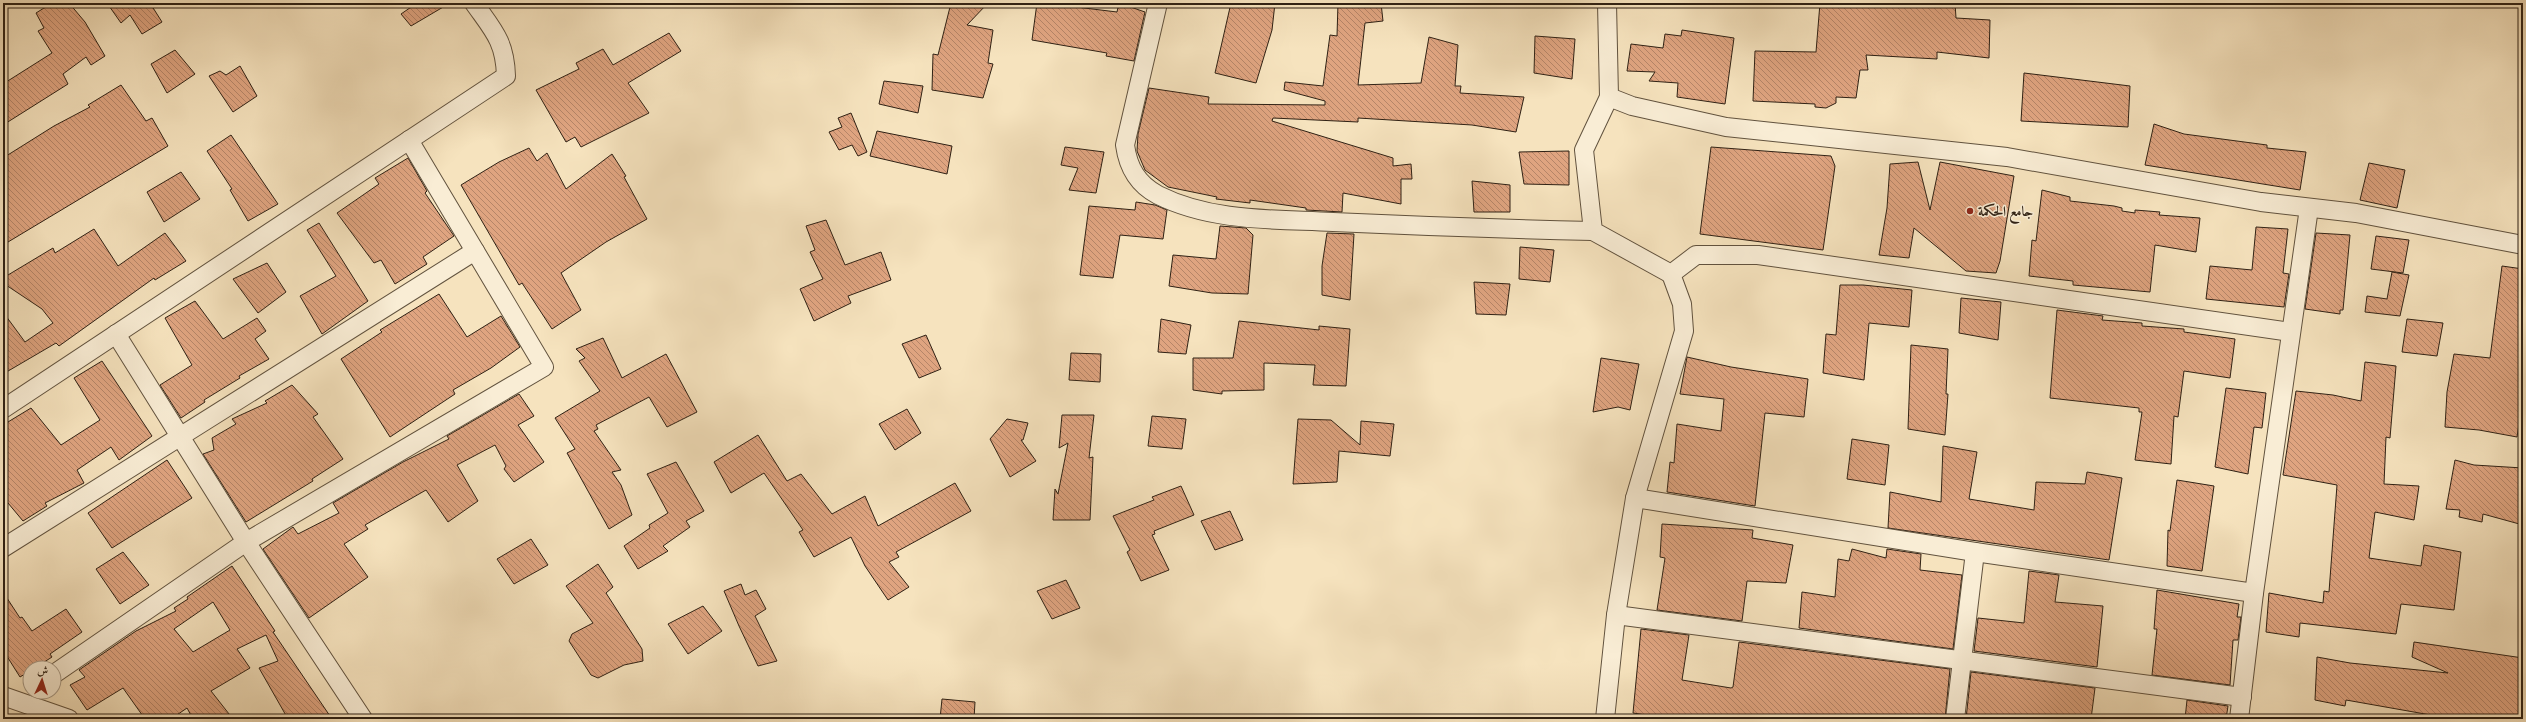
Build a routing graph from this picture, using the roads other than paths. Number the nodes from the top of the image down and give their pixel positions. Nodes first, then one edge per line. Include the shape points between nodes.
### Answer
1 (474, 3) edge
2 (1158, 3) edge
3 (1607, 3) edge
4 (1609, 97) junction
5 (409, 140) junction
6 (2308, 208) junction
7 (1593, 231) junction
8 (2523, 245) edge
9 (475, 251) junction
10 (1671, 274) junction
11 (2290, 332) junction
12 (116, 334) junction
13 (3, 409) edge
14 (181, 437) junction
15 (1636, 498) junction
16 (246, 542) junction
17 (3, 548) edge
18 (1975, 552) junction
19 (2254, 593) junction
20 (1616, 615) junction
21 (1962, 661) junction
22 (62, 668) edge
23 (16, 695) edge
24 (2242, 697) junction
25 (69, 719) edge
26 (363, 719) edge
27 (1605, 719) edge
28 (1955, 719) edge
29 (2240, 719) edge

1 - 5 street via 500,40 506,57 506,76
2 - 7 street via 1125,145 1128,162 1138,181 1158,195 1198,210 1230,216 1422,226
3 - 4 street
4 - 6 street via 1632,106 1726,127 2007,157
4 - 7 street via 1584,150
5 - 9 street
5 - 12 street
6 - 8 street via 2356,213
6 - 11 street
7 - 10 street
9 - 14 street
9 - 16 street via 544,367
10 - 11 street via 1696,255 1758,255
10 - 15 street via 1682,304 1684,331
11 - 19 street
12 - 13 street
12 - 14 street
14 - 16 street
14 - 17 street
15 - 18 street
15 - 20 street
16 - 22 street
16 - 26 street
18 - 19 street
18 - 21 street
19 - 24 street
20 - 21 street
20 - 27 street
21 - 24 street
21 - 28 street
23 - 25 street
24 - 29 street

